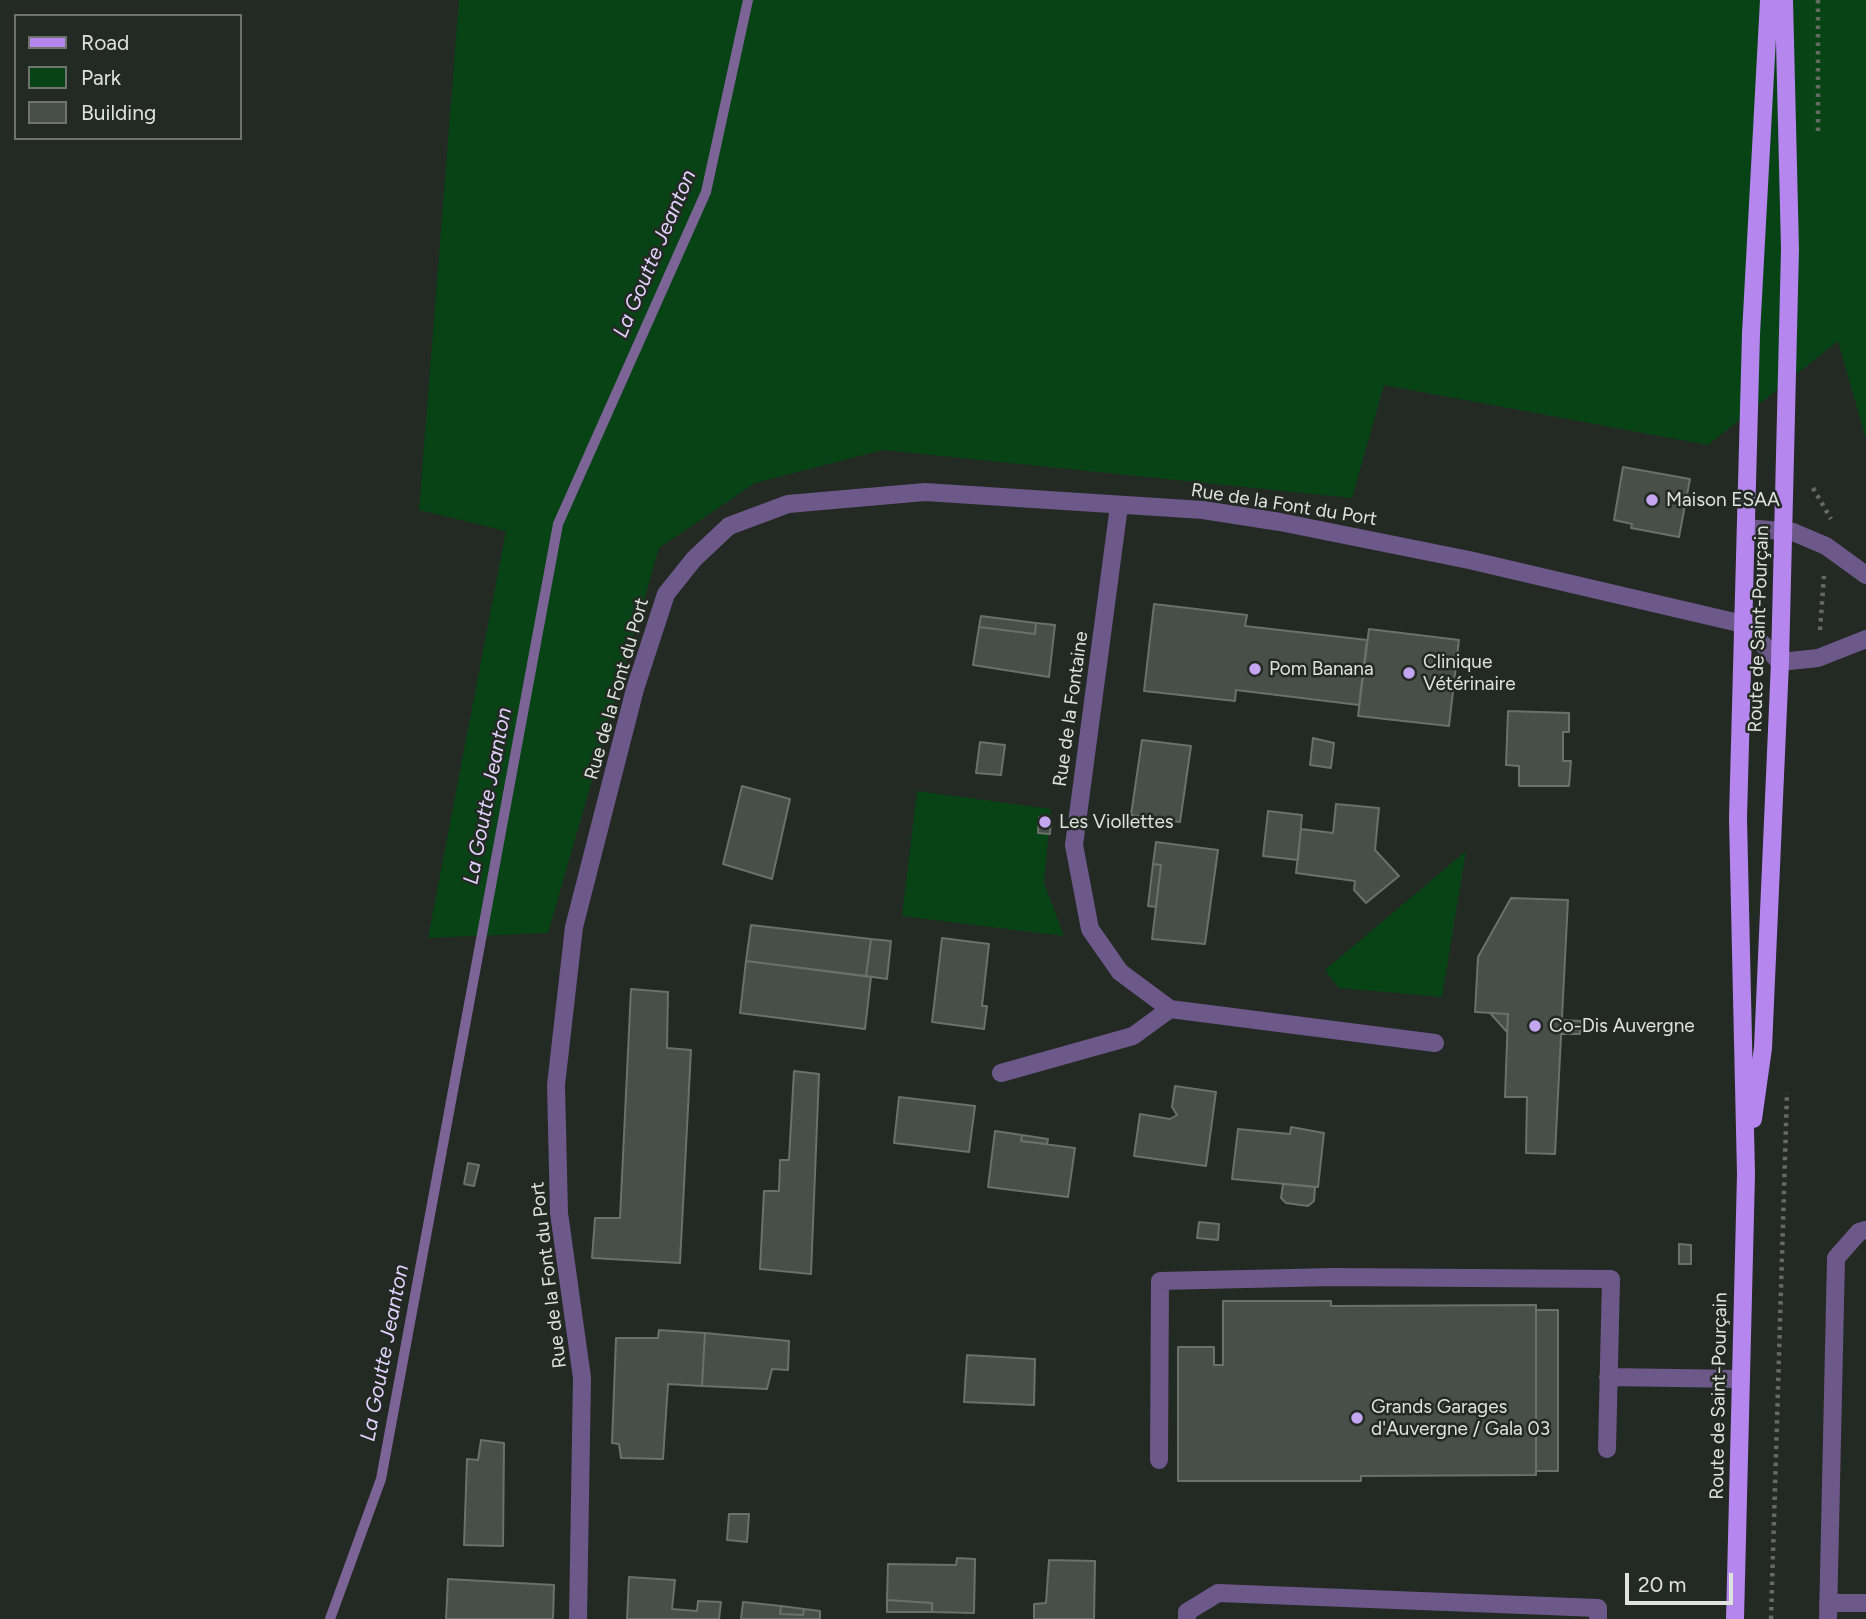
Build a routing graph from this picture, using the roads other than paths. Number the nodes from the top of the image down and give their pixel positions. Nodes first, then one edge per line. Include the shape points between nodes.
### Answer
1 (1769, 0) edge
2 (1784, 0) edge
3 (1119, 506) junction
4 (1746, 528) junction
5 (1783, 531) junction
6 (1866, 575) edge
7 (1743, 624) junction
8 (1866, 641) edge
9 (1780, 662) junction
10 (1170, 1009) junction
11 (1435, 1043) dead end
12 (1001, 1073) dead end
13 (1746, 1174) junction
14 (1866, 1230) edge
15 (1608, 1377) junction
16 (1741, 1379) junction
17 (1607, 1449) dead end
18 (1159, 1460) dead end
19 (1866, 1602) edge
20 (1828, 1611) edge
21 (578, 1619) edge
22 (1187, 1619) edge
23 (1598, 1619) edge
24 (1735, 1619) edge

1 - 4 main road, Route de Saint-Pourçain
2 - 5 main road, Route de Saint-Pourçain via 1790,249
3 - 7 street, Rue de la Font du Port via 1203,510 1280,522 1469,560
3 - 10 street, Rue de la Fontaine via 1074,845 1090,929 1120,972
3 - 21 street, Rue de la Font du Port via 925,492 788,504 729,526 694,559 667,594 635,689 574,927 556,1085 559,1213 582,1378
4 - 5 street
4 - 7 main road, Route de Saint-Pourçain
5 - 6 street via 1826,546
5 - 9 main road, Route de Saint-Pourçain
7 - 9 street
7 - 13 main road, Route de Saint-Pourçain via 1738,818
8 - 9 street via 1818,658
9 - 13 main road, Route de Saint-Pourçain via 1763,1048
10 - 11 street, Rue de la Fontaine
10 - 12 street via 1133,1037
13 - 16 main road, Route de Saint-Pourçain
14 - 20 street via 1836,1258
15 - 16 street
15 - 17 street
15 - 18 street via 1611,1279 1160,1281
16 - 24 main road, Route de Saint-Pourçain
19 - 20 street
22 - 23 street via 1187,1612 1218,1593 1598,1608

